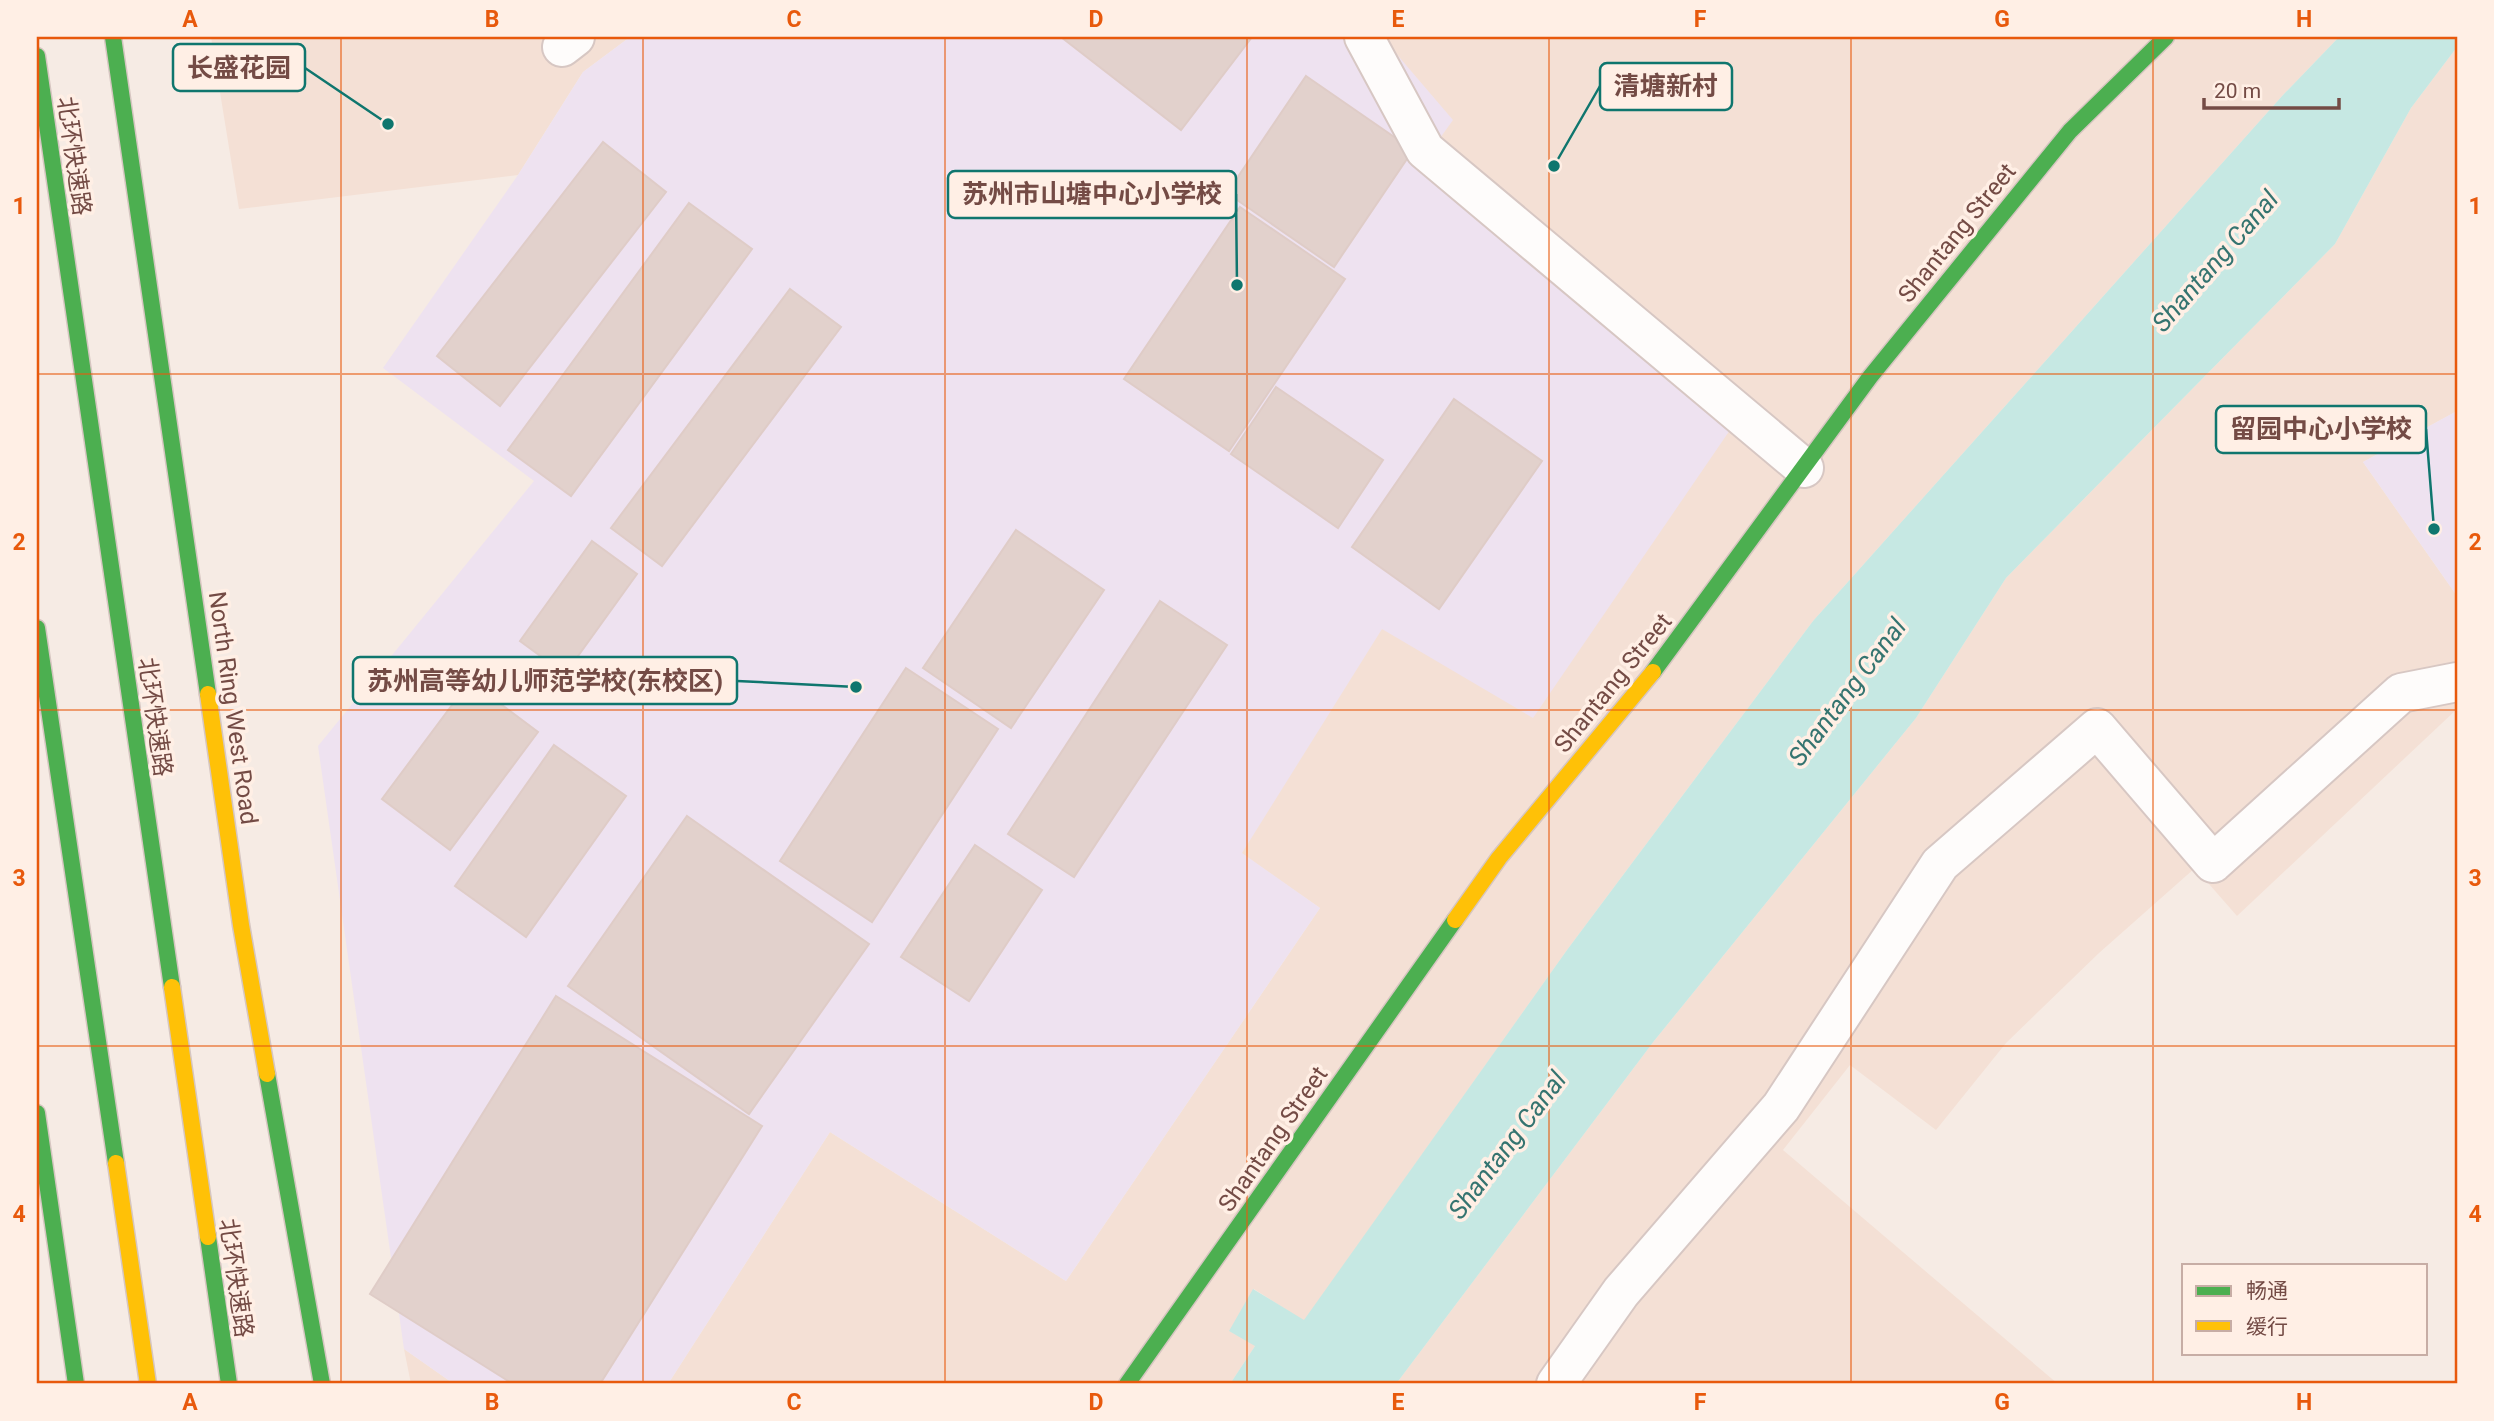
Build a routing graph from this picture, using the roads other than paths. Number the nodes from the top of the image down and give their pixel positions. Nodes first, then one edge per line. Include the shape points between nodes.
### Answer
1 (113, 37) edge
2 (1364, 37) edge
3 (2166, 37) edge
4 (37, 56) edge
5 (1804, 468) junction
6 (37, 628) edge
7 (2457, 682) edge
8 (37, 1113) edge
9 (229, 1383) edge
10 (75, 1384) edge
11 (148, 1384) edge
12 (322, 1384) edge
13 (1127, 1384) edge
14 (1556, 1384) edge

1 - 12 main road, North Ring West Road via 241,925
2 - 5 street via 1425,150
3 - 5 main road, Shantang Street via 2070,131 1870,377
4 - 9 main road, 北环快速路
5 - 13 main road, Shantang Street via 1672,649 1499,858
6 - 11 main road
7 - 14 street via 2401,692 2213,863 2096,728 1941,864 1781,1107 1621,1292
8 - 10 main road

